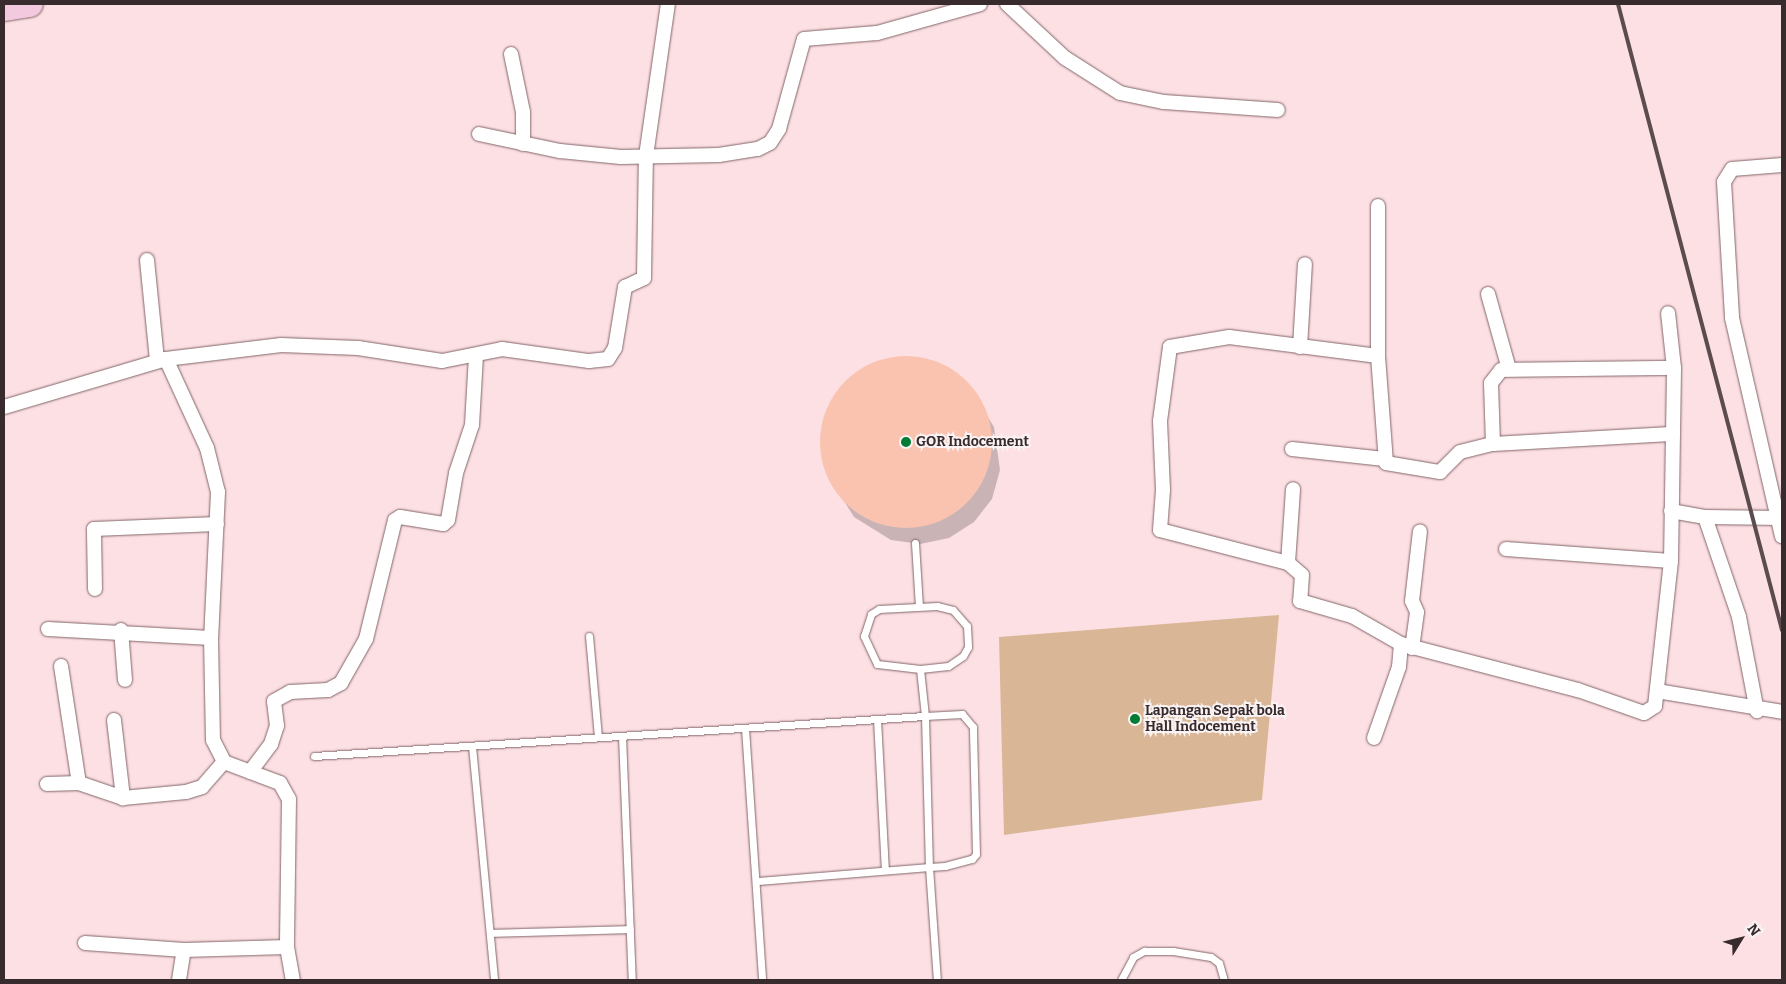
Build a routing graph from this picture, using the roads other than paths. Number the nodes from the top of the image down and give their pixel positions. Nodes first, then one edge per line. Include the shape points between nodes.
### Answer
1 (30, 4) edge
2 (668, 4) edge
3 (980, 4) edge
4 (1007, 4) edge
5 (4, 8) edge
6 (511, 54) dead end
7 (1278, 110) dead end
8 (480, 134) dead end
9 (523, 144) junction
10 (646, 156) junction
11 (1782, 165) edge
12 (1378, 206) dead end
13 (147, 260) dead end
14 (1305, 264) dead end
15 (1488, 294) dead end
16 (1668, 313) dead end
17 (1300, 348) junction
18 (476, 355) junction
19 (1378, 356) junction
20 (162, 359) junction
21 (1674, 368) junction
22 (1509, 370) junction
23 (4, 407) edge
24 (1671, 434) junction
25 (1493, 444) junction
26 (1292, 449) dead end
27 (1384, 460) junction
28 (1293, 489) dead end
29 (1671, 511) junction
30 (1705, 517) junction
31 (1780, 518) edge
32 (217, 524) junction
33 (1420, 531) dead end
34 (1782, 536) edge
35 (915, 543) dead end
36 (1506, 548) dead end
37 (1671, 561) junction
38 (1288, 563) junction
39 (95, 588) dead end
40 (919, 606) junction
41 (48, 629) dead end
42 (122, 630) junction
43 (590, 636) dead end
44 (211, 638) junction
45 (1406, 646) junction
46 (60, 666) dead end
47 (920, 669) junction
48 (125, 680) dead end
49 (1657, 691) junction
50 (1757, 711) junction
51 (1782, 712) edge
52 (925, 716) junction
53 (877, 719) junction
54 (114, 720) dead end
55 (745, 728) junction
56 (622, 736) junction
57 (598, 737) junction
58 (1374, 738) dead end
59 (472, 746) junction
60 (314, 756) dead end
61 (224, 762) junction
62 (250, 772) junction
63 (80, 783) junction
64 (47, 784) dead end
65 (124, 798) junction
66 (929, 866) junction
67 (885, 870) junction
68 (758, 881) junction
69 (630, 929) junction
70 (490, 933) junction
71 (85, 943) dead end
72 (288, 947) junction
73 (184, 950) junction
74 (179, 980) edge
75 (293, 980) edge
76 (494, 980) edge
77 (632, 980) edge
78 (762, 980) edge
79 (937, 980) edge
80 (1121, 980) edge
81 (1224, 980) edge

1 - 5 highway
2 - 10 street
3 - 10 street via 877,33 808,37 797,56 785,114 770,143 719,155
4 - 7 street via 1065,58 1120,93 1164,102
6 - 9 street via 523,112
8 - 9 street
9 - 10 street
10 - 18 street via 644,278 625,287 610,357 589,361 502,349
11 - 31 street via 1732,169 1724,182 1733,324
12 - 19 street
13 - 20 street
14 - 17 street
15 - 22 street
16 - 21 street
17 - 19 street
17 - 38 street via 1229,337 1172,345 1160,421 1163,490 1160,530
18 - 20 street via 442,361 358,348 281,345
18 - 62 street via 472,425 456,473 448,520 443,524 400,516 395,520 366,639 341,683 328,690 290,692 274,701 277,726 271,744
19 - 27 street
20 - 23 street
20 - 32 street via 213,466
21 - 22 street
21 - 24 street
22 - 25 street via 1501,370 1491,383
24 - 25 street
24 - 29 street
25 - 27 street via 1460,452 1440,472 1398,468
26 - 27 street
28 - 38 street
29 - 30 street
29 - 37 street
30 - 31 street
30 - 50 street via 1740,616
31 - 34 street
32 - 39 street via 94,529
32 - 44 street
33 - 45 street via 1412,601 1417,612
35 - 40 lane
36 - 37 street
37 - 49 street
38 - 45 street via 1302,575 1300,601 1352,616
40 - 47 lane via 953,610 964,621 970,636 963,656 948,666
40 - 47 lane via 879,609 866,621 864,636 877,664
41 - 42 street
42 - 44 street
42 - 48 street
43 - 57 lane
44 - 61 street via 211,727
45 - 49 street via 1578,690 1644,713 1655,706
45 - 58 street
46 - 63 street
47 - 52 lane
49 - 50 street
50 - 51 street
52 - 53 lane
52 - 66 lane
52 - 66 lane via 962,714 969,719 974,756 976,854 966,863
53 - 55 lane
53 - 67 lane
54 - 65 street
55 - 56 lane
55 - 68 lane
56 - 57 lane
56 - 69 lane
57 - 59 lane
59 - 60 lane
59 - 70 lane
61 - 62 street
61 - 65 street via 196,790
62 - 72 street via 280,783 289,799
63 - 64 street
63 - 65 street
66 - 67 lane
66 - 79 lane
67 - 68 lane
68 - 78 lane
69 - 70 lane
69 - 77 lane
70 - 76 lane
71 - 73 street
72 - 73 street
72 - 75 street
73 - 74 street
80 - 81 lane via 1133,957 1144,951 1172,951 1211,957 1224,971

